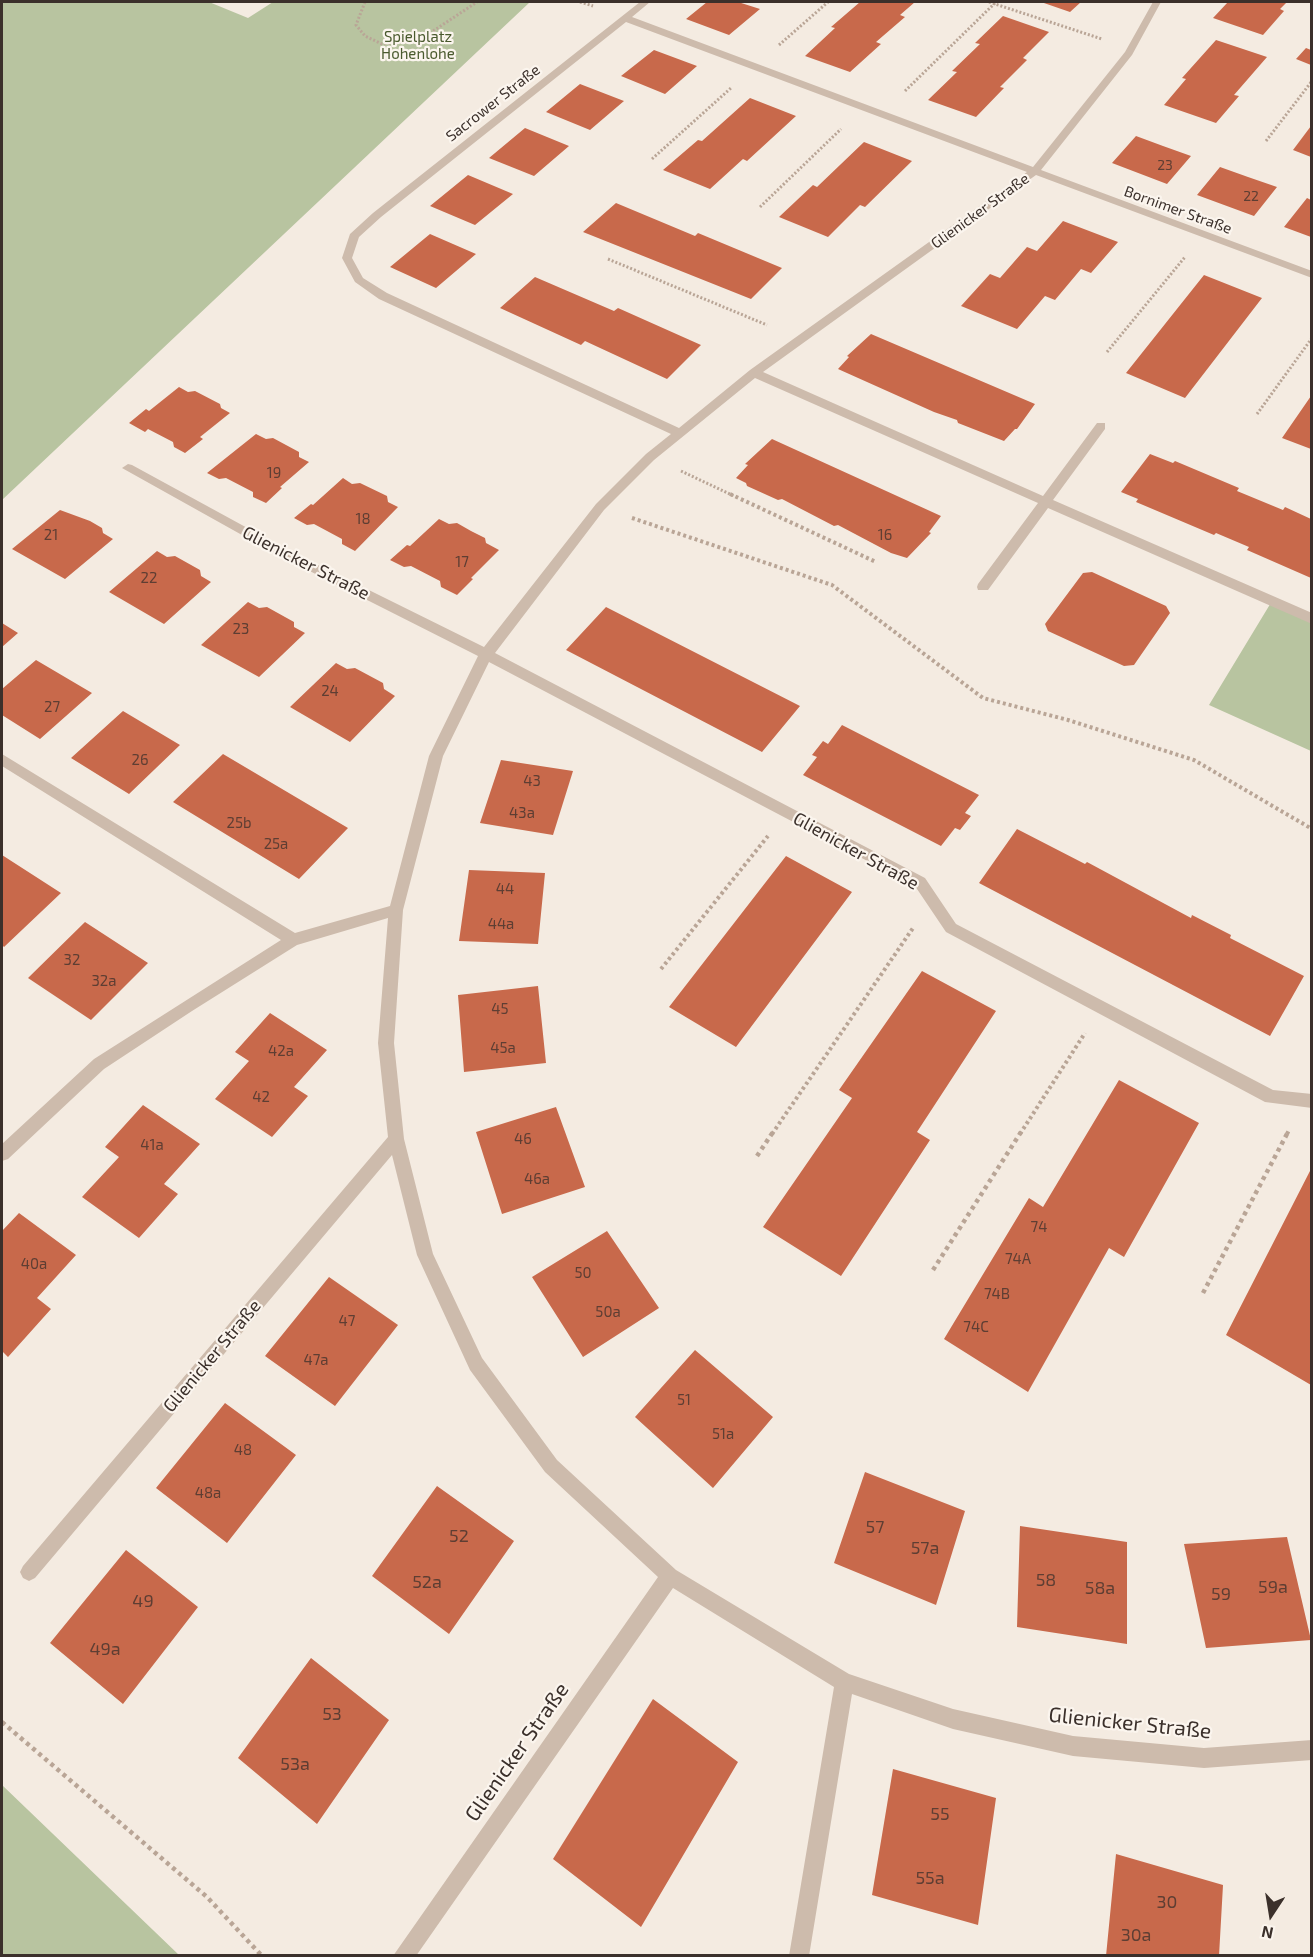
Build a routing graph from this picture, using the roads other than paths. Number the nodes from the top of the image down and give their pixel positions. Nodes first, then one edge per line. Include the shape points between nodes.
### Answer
1 (645, 2) edge
2 (1156, 2) edge
3 (625, 18) junction
4 (1034, 172) junction
5 (1311, 275) edge
6 (754, 373) junction
7 (1101, 426) dead end
8 (678, 432) junction
9 (128, 468) dead end
10 (1046, 501) junction
11 (983, 587) dead end
12 (1311, 619) edge
13 (486, 654) junction
14 (2, 759) edge
15 (396, 910) junction
16 (293, 940) junction
17 (1308, 1101) edge
18 (396, 1139) junction
19 (2, 1154) edge
20 (28, 1572) dead end
21 (670, 1576) junction
22 (844, 1682) junction
23 (1311, 1750) edge
24 (403, 1956) edge
25 (800, 1956) edge

1 - 3 street
2 - 4 street, Glienicker Straße via 1131,49
3 - 4 street
3 - 8 street, Sacrower Straße via 377,214 354,236 347,258 359,280 383,296
4 - 5 street, Bornimer Straße
4 - 6 street, Glienicker Straße
6 - 8 street, Glienicker Straße
6 - 10 street
7 - 10 street
8 - 13 street, Glienicker Straße via 600,507
9 - 13 street, Glienicker Straße via 280,551
10 - 11 street
10 - 12 street
13 - 15 street, Glienicker Straße via 436,756
13 - 17 street, Glienicker Straße via 920,882 951,928 1271,1097
14 - 16 street
15 - 16 street
15 - 18 street, Glienicker Straße via 386,1043
16 - 19 street via 99,1064
18 - 20 street, Glienicker Straße
18 - 21 street, Glienicker Straße via 425,1255 476,1364 551,1466
21 - 22 street, Glienicker Straße
21 - 24 street, Glienicker Straße
22 - 23 street, Glienicker Straße via 953,1719 1073,1746 1204,1758
22 - 25 street

